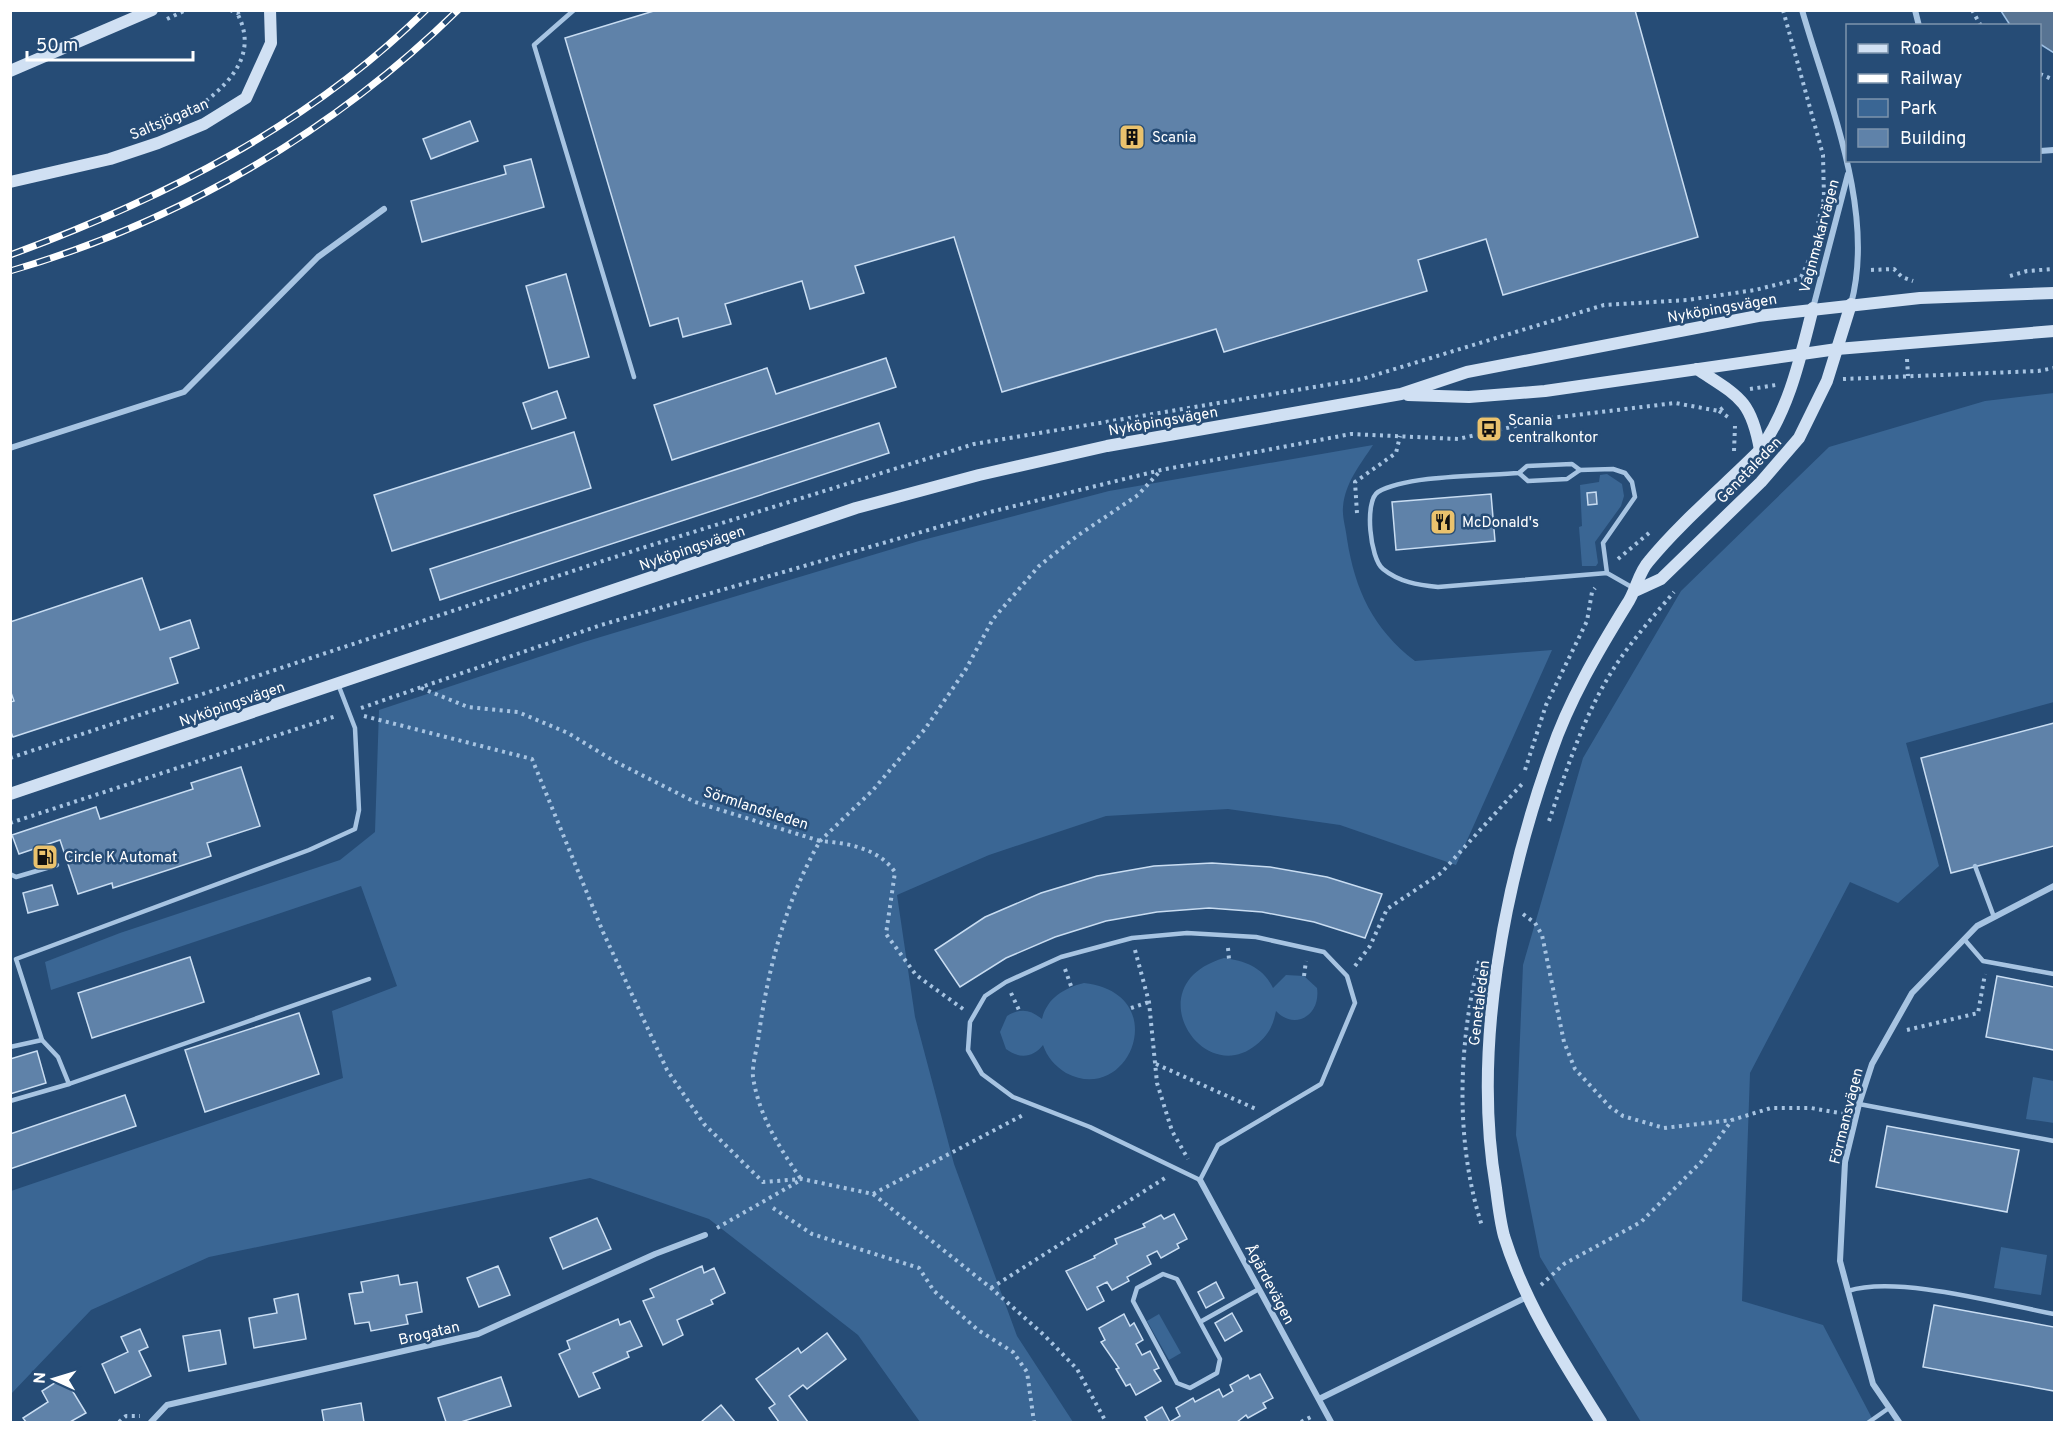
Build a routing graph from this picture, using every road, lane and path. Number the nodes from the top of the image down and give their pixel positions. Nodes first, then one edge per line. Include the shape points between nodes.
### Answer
1 (152, 10) edge
2 (230, 10) edge
3 (243, 10) edge
4 (270, 10) edge
5 (574, 10) edge
6 (1783, 10) edge
7 (1802, 10) edge
8 (1972, 10) edge
9 (237, 13) junction
10 (1980, 24) edge
11 (10, 71) edge
12 (2041, 74) edge
13 (2055, 80) edge
14 (201, 104) dead end
15 (1846, 161) edge
16 (1846, 162) edge
17 (1849, 171) junction
18 (10, 182) edge
19 (384, 209) dead end
20 (1818, 226) dead end
21 (1812, 251) dead end
22 (1801, 278) dead end
23 (1755, 290) dead end
24 (2055, 292) edge
25 (1851, 304) junction
26 (1813, 308) junction
27 (1758, 316) junction
28 (2055, 331) edge
29 (1837, 350) junction
30 (1802, 354) junction
31 (1764, 360) junction
32 (2055, 368) edge
33 (1697, 369) junction
34 (634, 377) dead end
35 (1846, 379) junction
36 (1827, 381) junction
37 (1793, 383) junction
38 (1842, 384) dead end
39 (1767, 386) junction
40 (1401, 394) junction
41 (1737, 395) junction
42 (1719, 411) junction
43 (1400, 436) junction
44 (10, 448) edge
45 (1760, 450) junction
46 (1730, 456) dead end
47 (1161, 470) junction
48 (1580, 470) junction
49 (1519, 473) junction
50 (1355, 482) dead end
51 (1650, 532) dead end
52 (1607, 573) junction
53 (1678, 587) dead end
54 (1636, 590) junction
55 (338, 684) junction
56 (421, 687) junction
57 (348, 712) junction
58 (1522, 784) junction
59 (10, 794) edge
60 (1519, 794) dead end
61 (10, 823) edge
62 (1548, 824) dead end
63 (819, 842) junction
64 (57, 865) dead end
65 (1975, 866) dead end
66 (10, 874) edge
67 (2055, 886) edge
68 (1525, 909) dead end
69 (1994, 917) junction
70 (1132, 938) junction
71 (1964, 939) junction
72 (13, 960) edge
73 (1479, 960) dead end
74 (1988, 962) junction
75 (2055, 974) edge
76 (1347, 976) junction
77 (369, 979) dead end
78 (1149, 1002) junction
79 (1131, 1008) dead end
80 (973, 1016) junction
81 (1888, 1035) junction
82 (42, 1040) junction
83 (10, 1047) edge
84 (1155, 1064) junction
85 (69, 1084) junction
86 (10, 1101) edge
87 (1859, 1104) junction
88 (1038, 1106) junction
89 (1270, 1115) junction
90 (1856, 1116) junction
91 (1732, 1120) junction
92 (2055, 1141) edge
93 (1178, 1169) junction
94 (802, 1179) junction
95 (1200, 1180) junction
96 (873, 1194) junction
97 (773, 1208) dead end
98 (1484, 1230) dead end
99 (705, 1235) joint
100 (991, 1288) junction
101 (1259, 1288) junction
102 (1848, 1291) junction
103 (1527, 1297) junction
104 (2055, 1314) edge
105 (1200, 1322) junction
106 (1319, 1399) junction
107 (1889, 1408) junction
108 (151, 1422) edge
109 (1034, 1422) edge
110 (1106, 1422) edge
111 (1331, 1422) edge
112 (1601, 1422) edge
113 (1869, 1422) edge
114 (1899, 1422) edge

1 - 11 main road
2 - 9 path
3 - 9 path
4 - 18 main road, Saltsjögatan via 271,43 246,98 204,124 158,143 110,159
5 - 34 lane via 534,45
6 - 20 path via 1823,155 1824,198
7 - 15 street, Vagnmakarvägen
8 - 10 path
9 - 14 path via 245,27 246,42 239,64 223,87
12 - 13 path
16 - 17 street, Vagnmakarvägen
17 - 25 street, Vagnmakarvägen via 1858,272
17 - 26 street, Vagnmakarvägen
19 - 44 street via 318,257 184,392
21 - 22 path
23 - 27 path
24 - 25 main road, Nyköpingsvägen
25 - 26 main road, Nyköpingsvägen
25 - 29 main road, Genetaleden
26 - 27 main road, Nyköpingsvägen
26 - 30 main road, Genetaleden
27 - 40 main road, Nyköpingsvägen via 1467,372
28 - 29 main road, Nyköpingsvägen
29 - 30 main road, Nyköpingsvägen
29 - 36 main road, Genetaleden
30 - 31 main road, Nyköpingsvägen
30 - 37 main road, Genetaleden
31 - 33 main road, Nyköpingsvägen
31 - 39 path
32 - 35 path
33 - 40 main road, Nyköpingsvägen via 1523,393 1469,397
33 - 41 main road
35 - 36 path
35 - 38 path
36 - 54 main road, Genetaleden via 1808,424 1785,457 1661,579
37 - 39 path
37 - 45 main road, Genetaleden via 1784,409
39 - 41 path
40 - 55 main road, Nyköpingsvägen via 1107,446 856,508
41 - 42 path
41 - 45 main road via 1755,424
42 - 43 path via 1675,403 1551,418 1458,439
42 - 46 path via 1735,427 1736,440
43 - 47 path via 1351,434
43 - 50 path via 1396,453
45 - 54 main road, Genetaleden via 1647,562
47 - 56 path via 990,512 624,619
47 - 63 path via 1138,495 1039,566 993,619 966,669 925,729 873,790
48 - 49 lane via 1572,464 1527,466
48 - 49 lane via 1567,479 1528,481
48 - 52 lane via 1613,469 1625,473 1635,491 1632,504 1603,543
49 - 52 lane via 1400,484 1378,492 1372,497 1370,508 1373,554 1380,567 1398,579 1438,586
51 - 52 path
52 - 54 lane
52 - 58 path via 1592,592 1587,621 1546,705
53 - 62 path via 1609,676 1573,750
54 - 103 main road, Genetaleden via 1593,659 1551,752 1513,885 1494,988 1487,1077 1491,1161 1504,1234
55 - 57 lane
55 - 59 main road, Nyköpingsvägen
56 - 57 path
56 - 63 path, Sörmlandsleden via 468,707 518,712 568,733 695,802
57 - 61 path
57 - 72 lane via 355,728 359,810 355,829 309,850
57 - 94 path via 532,759 603,932 667,1070 704,1124 763,1182
58 - 60 path
58 - 76 path via 1441,873 1387,909 1370,946
63 - 80 path via 847,843 885,858 895,872 886,934 916,975
63 - 94 path, Sörmlandsleden via 788,908 761,1017 753,1075 761,1109 777,1145
64 - 66 lane via 16,877
65 - 69 lane
67 - 69 street, Förmansvägen
68 - 91 path via 1522,916 1535,923 1542,935 1564,1042 1575,1069 1593,1090 1623,1116 1664,1128
69 - 71 street, Förmansvägen
70 - 76 lane via 1187,933 1256,937 1324,952
70 - 78 path
70 - 80 lane via 1061,957 1006,982 985,996
71 - 74 lane
71 - 81 street, Förmansvägen via 1912,993
72 - 82 lane
73 - 98 path via 1467,1012 1464,1098 1468,1161
74 - 75 lane
74 - 81 path via 1978,1012
76 - 89 lane via 1355,1003 1321,1084
77 - 85 lane
78 - 79 path
78 - 84 path
80 - 88 lane via 968,1050 982,1074 1012,1097
81 - 87 street, Förmansvägen via 1872,1064
82 - 83 lane
82 - 85 lane via 58,1057
84 - 89 path
84 - 95 path via 1172,1131
85 - 86 lane
87 - 90 street, Förmansvägen
87 - 92 lane
88 - 93 lane
88 - 96 path
89 - 95 lane via 1218,1145
90 - 91 path via 1811,1108 1770,1108
90 - 102 street, Förmansvägen via 1845,1162 1840,1250
91 - 103 path via 1702,1161 1641,1222 1564,1264
93 - 95 lane
93 - 100 path
94 - 96 path
94 - 99 path
95 - 101 street, Ågärdevägen
96 - 100 path
97 - 109 path via 812,1234 919,1268 934,1291 978,1330 1013,1352 1027,1372
99 - 108 street, Brogatan via 478,1334 167,1405
100 - 110 path via 1077,1369
101 - 105 lane
101 - 106 street, Ågärdevägen
102 - 104 lane via 1863,1286 1923,1290
102 - 107 street, Förmansvägen via 1873,1384
103 - 106 street
103 - 112 main road, Genetaleden
105 - 105 lane via 1220,1359 1217,1373 1190,1388 1177,1383 1133,1301 1137,1288 1163,1274 1177,1279
106 - 111 street, Ågärdevägen
107 - 113 lane
107 - 114 street, Förmansvägen

